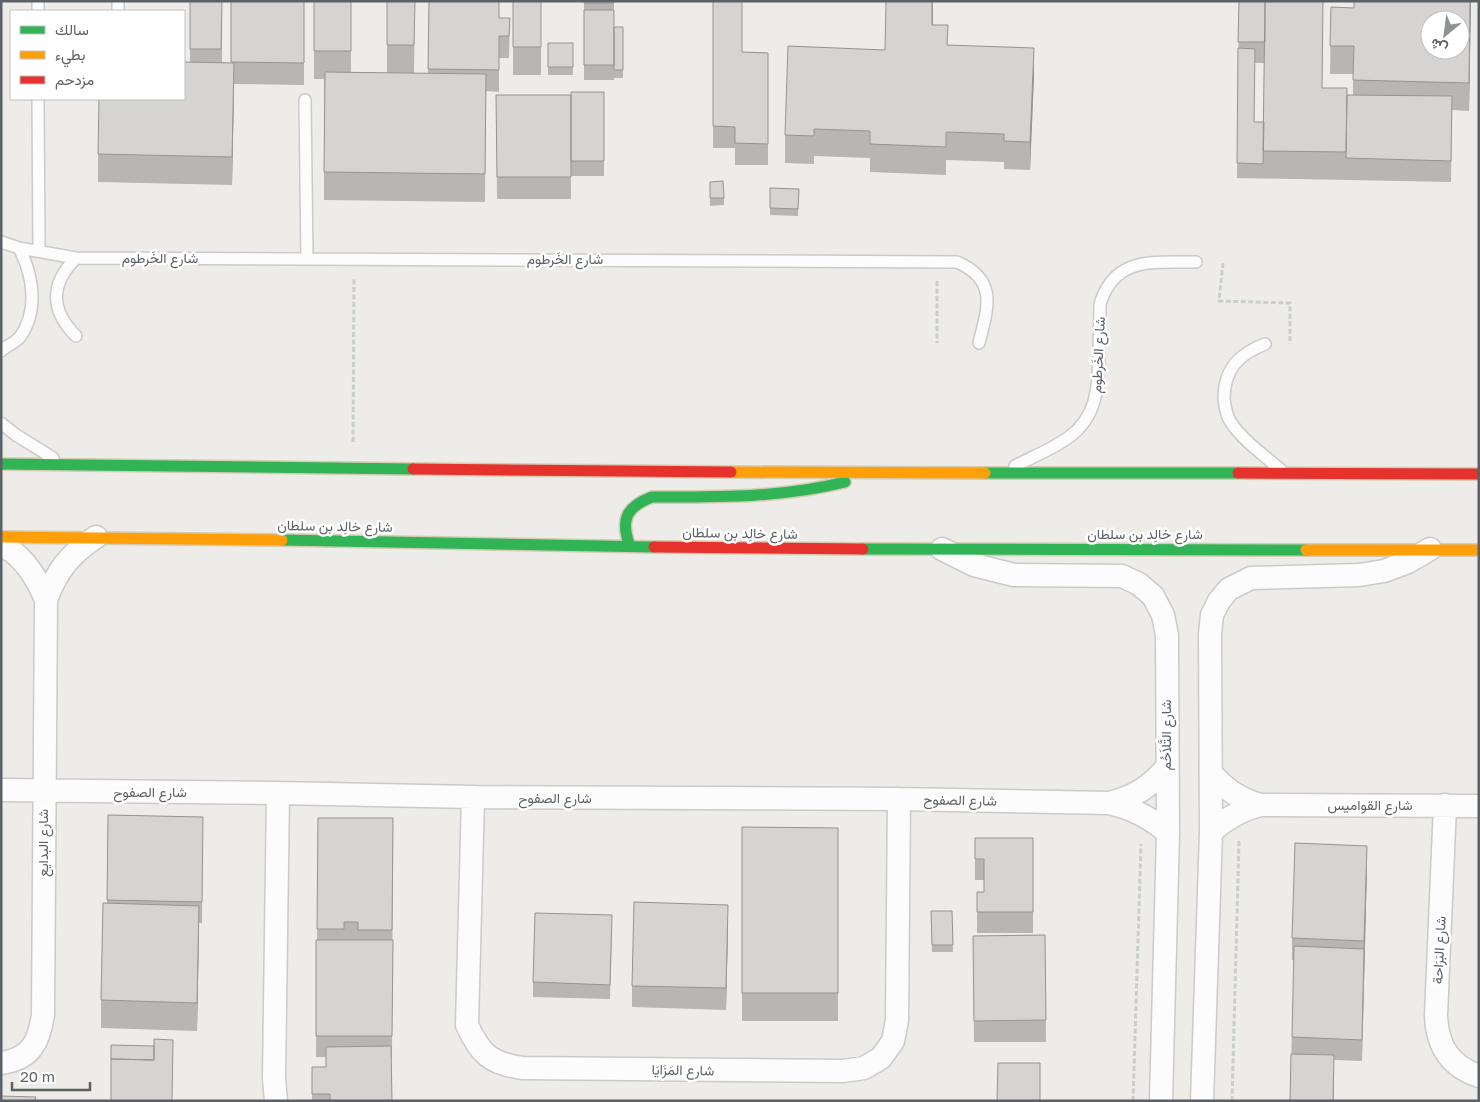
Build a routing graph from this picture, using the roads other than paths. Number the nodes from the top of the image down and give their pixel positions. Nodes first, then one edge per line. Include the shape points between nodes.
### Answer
1 (38, 100) edge
2 (305, 100) dead end
3 (1, 242) edge
4 (19, 248) junction
5 (39, 251) junction
6 (76, 258) junction
7 (306, 258) junction
8 (1196, 262) dead end
9 (76, 336) dead end
10 (979, 343) dead end
11 (1265, 344) dead end
12 (1, 352) edge
13 (1, 423) edge
14 (1, 464) edge
15 (63, 465) junction
16 (872, 472) junction
17 (1001, 473) junction
18 (1284, 473) junction
19 (1479, 474) edge
20 (1, 537) edge
21 (96, 537) junction
22 (1, 545) edge
23 (630, 546) junction
24 (941, 549) junction
25 (1430, 549) junction
26 (1479, 550) edge
27 (46, 600) junction
28 (1166, 768) junction
29 (1212, 774) junction
30 (1, 790) edge
31 (44, 791) junction
32 (278, 793) junction
33 (473, 797) junction
34 (899, 799) junction
35 (1109, 803) junction
36 (1260, 805) junction
37 (1445, 805) junction
38 (1479, 806) edge
39 (1168, 832) junction
40 (1211, 832) junction
41 (1, 1063) edge
42 (1479, 1076) edge
43 (276, 1101) edge
44 (1161, 1101) edge
45 (1202, 1101) edge

1 - 5 lane
2 - 7 lane
3 - 4 lane, شارع الخَرطوم
4 - 5 lane, شارع الخَرطوم
4 - 12 lane via 31,281 30,313 19,339
5 - 6 lane, شارع الخَرطوم
6 - 7 lane, شارع الخَرطوم
6 - 9 lane via 62,276 56,297 59,312
7 - 10 lane, شارع الخَرطوم via 958,262 972,268 987,292 988,311
8 - 17 lane, شارع الخَرطوم via 1131,266 1111,281 1100,304 1098,387 1089,414 1070,436
11 - 18 lane via 1237,360 1228,374 1224,406 1230,421
13 - 15 lane
14 - 15 main road
15 - 16 main road
16 - 17 main road
16 - 23 main road via 823,488 771,496 652,497 639,501 630,510 625,522 625,535
17 - 18 main road
18 - 19 main road
20 - 21 main road, شارع خالِد بن سلطان
21 - 23 main road, شارع خالِد بن سلطان
21 - 27 street, شارع البدايع via 64,563
22 - 27 street, شارع البدايع via 25,562 38,580
23 - 24 main road, شارع خالِد بن سلطان
24 - 25 main road, شارع خالِد بن سلطان
24 - 28 street, شارع التَّلاَحُم via 974,565 1014,575 1122,576 1153,596 1163,614 1166,635
25 - 26 main road, شارع خالِد بن سلطان
25 - 29 street via 1384,571 1359,575 1251,578 1229,589 1212,615 1210,634
27 - 31 street, شارع البدايع
28 - 35 street, شارع الصفوح via 1142,791
28 - 39 street, شارع التَّلاَحُم
29 - 36 street, شارع القواميس via 1233,794
29 - 40 street
30 - 31 street, شارع الصفوح
31 - 32 street, شارع الصفوح
31 - 41 street, شارع البدايع via 43,1015 40,1035 29,1051 12,1062
32 - 33 street, شارع الصفوح
32 - 43 street
33 - 34 street, شارع الصفوح
33 - 34 street, شارع المَزَايَا via 467,1025 475,1043 488,1056 504,1065 523,1068 843,1071 864,1068 881,1058 893,1041 897,1020
34 - 35 street, شارع الصفوح
35 - 39 street, شارع الصفوح via 1141,813
36 - 37 street, شارع القواميس
36 - 40 street, شارع القواميس via 1233,814
37 - 38 street, شارع القواميس
37 - 42 street, شارع البَرَاحة via 1437,1032 1444,1051 1458,1066
39 - 44 street, شارع التَّلاَحُم
40 - 45 street

